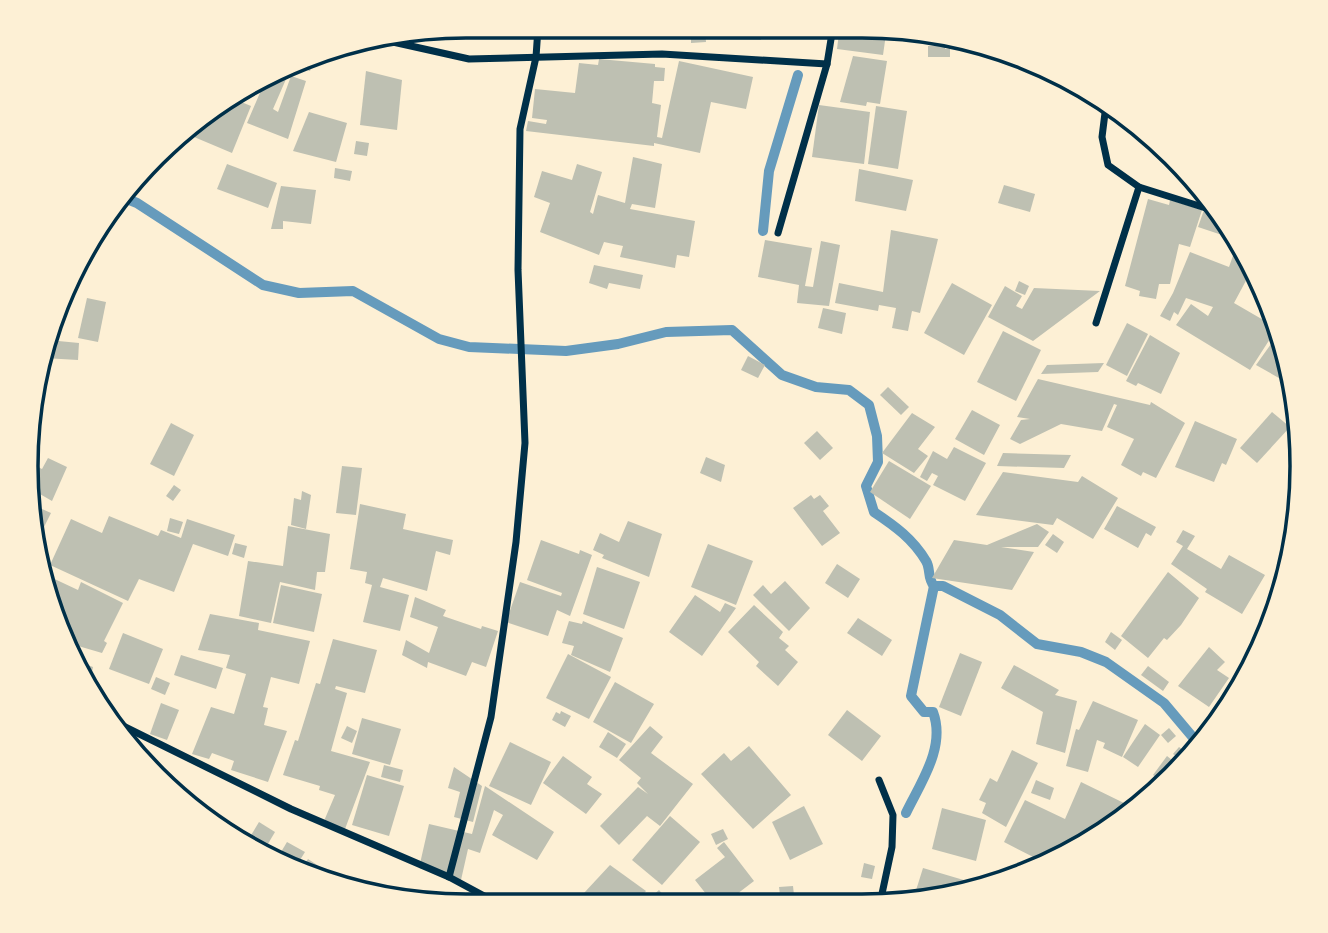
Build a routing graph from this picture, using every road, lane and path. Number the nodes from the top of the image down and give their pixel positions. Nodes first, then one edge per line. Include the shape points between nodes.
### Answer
1 (537, 38) edge
2 (831, 38) edge
3 (401, 44) edge
4 (536, 57) junction
5 (827, 64) junction
6 (1105, 115) edge
7 (1139, 187) junction
8 (1201, 207) edge
9 (778, 233) dead end
10 (1096, 323) dead end
11 (128, 729) edge
12 (879, 780) dead end
13 (449, 877) junction
14 (481, 894) edge
15 (882, 894) edge

1 - 4 street
2 - 5 street
3 - 4 street via 469,59
4 - 5 street via 662,54
4 - 13 street via 520,129 518,270 525,443 516,542 491,717
5 - 9 street
6 - 7 street via 1102,137 1108,165
7 - 8 street
7 - 10 street
11 - 13 street via 291,809
12 - 15 street via 893,815
13 - 14 street

